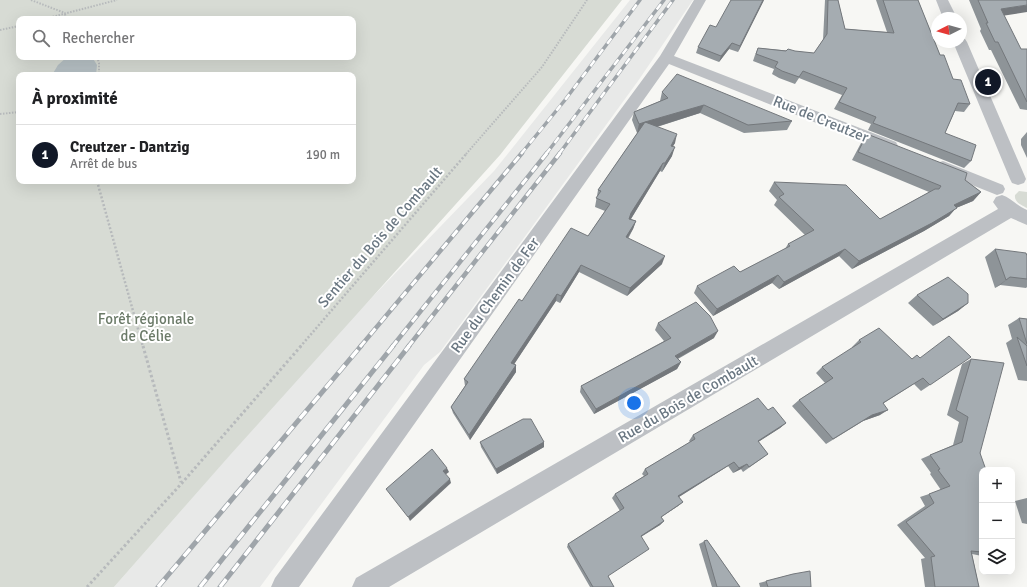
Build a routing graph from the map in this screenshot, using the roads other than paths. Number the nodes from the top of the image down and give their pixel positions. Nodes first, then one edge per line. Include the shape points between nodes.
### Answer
1 (700, 0) edge
2 (942, 0) edge
3 (947, 12) edge
4 (963, 48) edge
5 (666, 58) junction
6 (906, 152) edge
7 (928, 161) edge
8 (1022, 180) edge
9 (997, 189) junction
10 (1019, 214) edge
11 (284, 587) edge
12 (366, 587) edge

1 - 5 street, Rue du Chemin de Fer
2 - 3 street
4 - 8 street
5 - 6 street, Rue de Creutzer
5 - 11 street, Rue du Chemin de Fer
7 - 9 street
8 - 9 street via 1004,181
9 - 10 street via 1000,200
10 - 12 street, Rue du Bois de Combault

